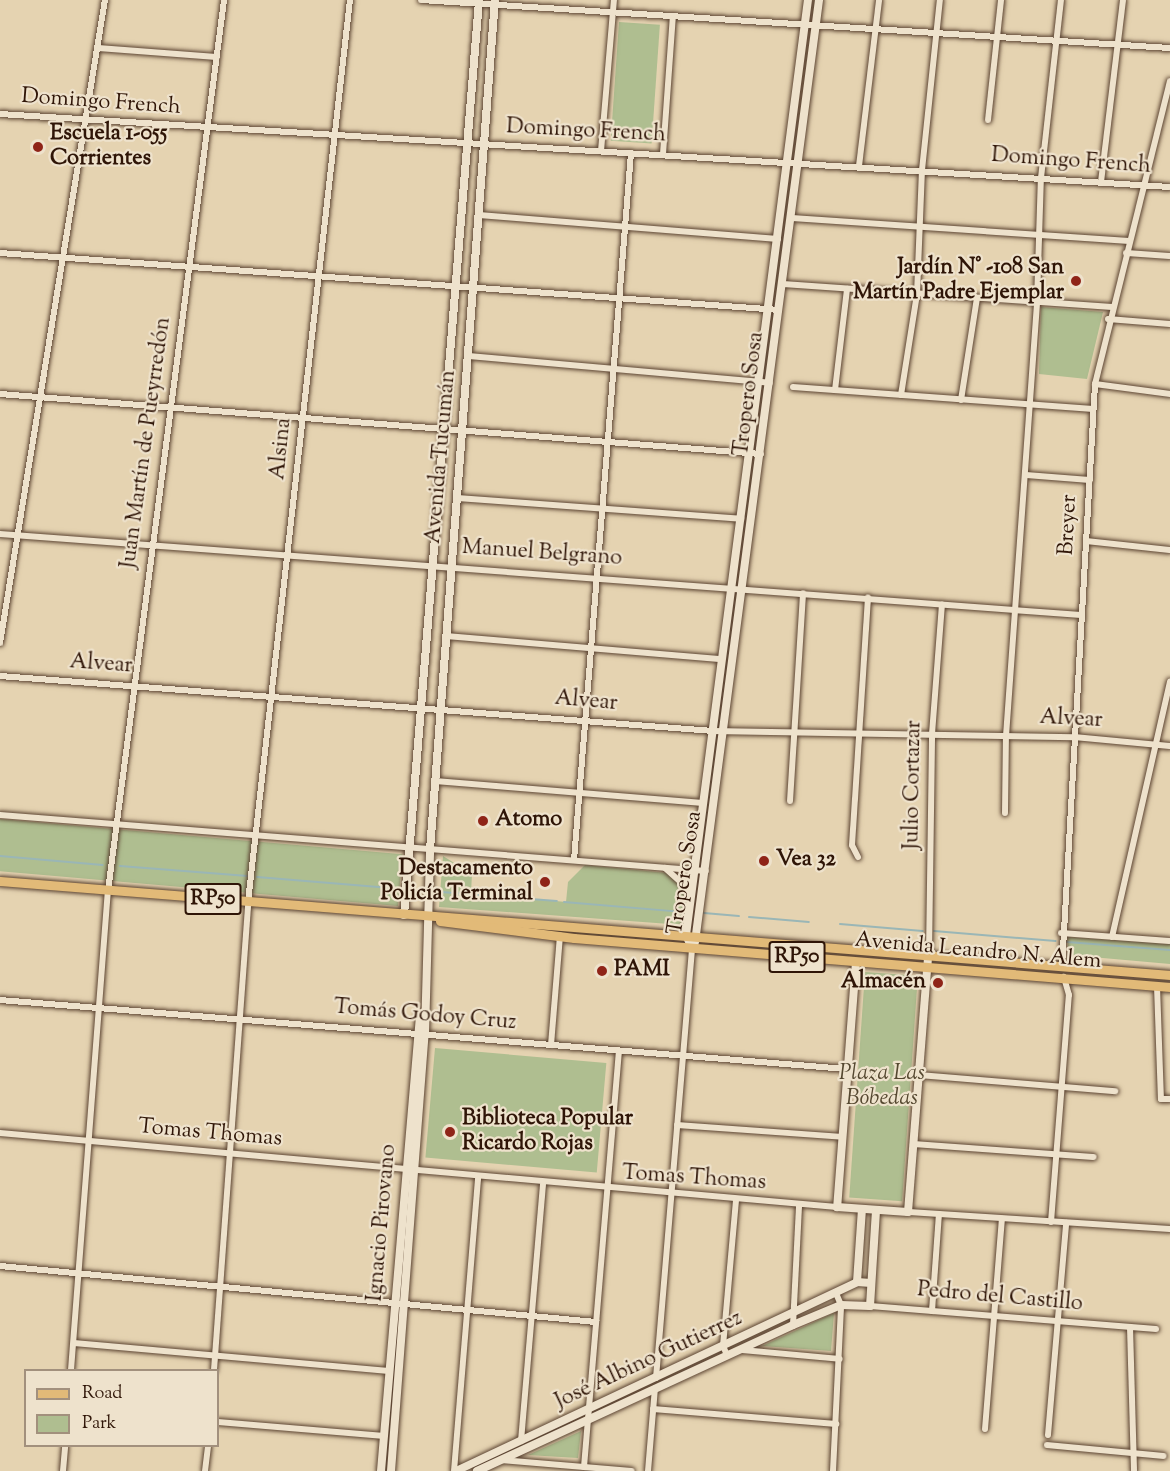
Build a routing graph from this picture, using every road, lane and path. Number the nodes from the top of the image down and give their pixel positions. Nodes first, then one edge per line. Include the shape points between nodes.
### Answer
1 (105, 0) edge
2 (224, 0) edge
3 (350, 0) edge
4 (421, 0) edge
5 (614, 0) edge
6 (808, 0) edge
7 (819, 0) edge
8 (879, 0) edge
9 (940, 0) edge
10 (1000, 0) edge
11 (1061, 0) edge
12 (1123, 0) edge
13 (478, 2) edge
14 (495, 2) edge
15 (613, 12) junction
16 (673, 16) junction
17 (805, 23) junction
18 (816, 24) junction
19 (877, 27) junction
20 (938, 32) junction
21 (998, 36) junction
22 (1057, 40) junction
23 (1120, 44) junction
24 (98, 48) junction
25 (1170, 48) edge
26 (217, 57) junction
27 (1170, 81) edge
28 (0, 114) edge
29 (1162, 117) junction
30 (1170, 117) edge
31 (86, 120) junction
32 (988, 120) dead end
33 (207, 127) junction
34 (335, 135) junction
35 (468, 144) junction
36 (484, 144) junction
37 (601, 151) junction
38 (631, 153) junction
39 (663, 154) junction
40 (787, 162) junction
41 (800, 163) junction
42 (860, 166) junction
43 (922, 170) junction
44 (1041, 178) junction
45 (1101, 182) junction
46 (1145, 185) junction
47 (1170, 187) edge
48 (479, 214) junction
49 (792, 218) junction
50 (625, 226) junction
51 (919, 228) junction
52 (1039, 236) junction
53 (778, 239) junction
54 (1129, 242) junction
55 (0, 253) edge
56 (1126, 253) junction
57 (1170, 256) edge
58 (63, 258) junction
59 (188, 267) junction
60 (319, 276) junction
61 (783, 284) junction
62 (457, 286) junction
63 (473, 287) junction
64 (847, 289) junction
65 (916, 294) junction
66 (619, 297) junction
67 (978, 298) junction
68 (1037, 302) junction
69 (1112, 307) junction
70 (768, 309) junction
71 (779, 310) junction
72 (1108, 319) junction
73 (1170, 324) edge
74 (469, 356) junction
75 (614, 369) junction
76 (758, 382) junction
77 (770, 383) junction
78 (1095, 384) junction
79 (793, 387) dead end
80 (835, 390) junction
81 (0, 393) edge
82 (1170, 394) edge
83 (901, 395) junction
84 (40, 396) junction
85 (961, 400) junction
86 (1030, 404) junction
87 (170, 406) junction
88 (1093, 409) junction
89 (303, 418) junction
90 (445, 429) junction
91 (462, 430) junction
92 (608, 442) junction
93 (750, 453) junction
94 (761, 454) junction
95 (1026, 475) junction
96 (1090, 480) junction
97 (457, 498) junction
98 (602, 509) junction
99 (741, 519) junction
100 (0, 534) edge
101 (18, 535) junction
102 (1086, 541) junction
103 (151, 544) junction
104 (1170, 550) edge
105 (288, 554) junction
106 (434, 564) junction
107 (452, 566) junction
108 (597, 576) junction
109 (732, 588) junction
110 (742, 589) junction
111 (803, 593) junction
112 (868, 598) junction
113 (942, 604) junction
114 (1017, 610) junction
115 (1081, 615) junction
116 (446, 636) junction
117 (0, 643) edge
118 (591, 648) junction
119 (722, 659) junction
120 (0, 675) edge
121 (1170, 682) edge
122 (135, 685) junction
123 (271, 695) junction
124 (422, 707) junction
125 (440, 708) junction
126 (585, 720) junction
127 (713, 731) junction
128 (725, 731) junction
129 (795, 732) junction
130 (859, 733) junction
131 (932, 734) junction
132 (1006, 735) junction
133 (1074, 737) junction
134 (1155, 745) junction
135 (1170, 746) edge
136 (435, 781) junction
137 (579, 792) junction
138 (790, 801) dead end
139 (703, 803) junction
140 (1005, 813) dead end
141 (0, 815) edge
142 (116, 824) junction
143 (256, 837) junction
144 (410, 849) junction
145 (430, 850) junction
146 (858, 856) dead end
147 (574, 860) junction
148 (664, 868) junction
149 (694, 870) junction
150 (706, 871) junction
151 (0, 881) edge
152 (108, 891) junction
153 (691, 900) junction
154 (248, 902) junction
155 (404, 915) junction
156 (426, 918) junction
157 (1061, 933) junction
158 (560, 935) junction
159 (686, 935) junction
160 (698, 936) junction
161 (1112, 937) junction
162 (1170, 941) edge
163 (692, 948) junction
164 (928, 955) junction
165 (856, 962) junction
166 (1062, 966) junction
167 (928, 968) junction
168 (1170, 975) edge
169 (1065, 979) junction
170 (1157, 986) junction
171 (1170, 987) edge
172 (0, 1000) edge
173 (99, 1008) junction
174 (241, 1020) junction
175 (422, 1033) junction
176 (552, 1045) junction
177 (620, 1051) junction
178 (683, 1056) junction
179 (847, 1069) junction
180 (919, 1075) junction
181 (1060, 1087) junction
182 (1115, 1091) dead end
183 (1170, 1100) edge
184 (677, 1125) junction
185 (0, 1133) edge
186 (843, 1137) junction
187 (89, 1142) junction
188 (913, 1144) junction
189 (230, 1154) junction
190 (1055, 1154) junction
191 (1094, 1157) dead end
192 (410, 1171) junction
193 (478, 1177) junction
194 (543, 1184) junction
195 (608, 1190) junction
196 (671, 1195) junction
197 (736, 1200) junction
198 (799, 1205) junction
199 (837, 1207) junction
200 (862, 1209) junction
201 (876, 1210) junction
202 (908, 1212) junction
203 (939, 1214) junction
204 (1002, 1219) junction
205 (1051, 1222) junction
206 (1066, 1223) junction
207 (1170, 1229) edge
208 (0, 1266) edge
209 (79, 1273) junction
210 (857, 1282) junction
211 (871, 1283) junction
212 (220, 1286) junction
213 (836, 1293) junction
214 (399, 1302) junction
215 (841, 1305) junction
216 (870, 1306) junction
217 (467, 1309) junction
218 (932, 1311) junction
219 (790, 1314) junction
220 (532, 1315) junction
221 (994, 1316) junction
222 (1058, 1321) junction
223 (596, 1322) junction
224 (793, 1324) junction
225 (1130, 1327) junction
226 (1156, 1329) dead end
227 (74, 1343) junction
228 (723, 1346) junction
229 (738, 1350) junction
230 (727, 1355) junction
231 (215, 1356) junction
232 (840, 1359) junction
233 (71, 1369) edge
234 (214, 1369) edge
235 (389, 1371) junction
236 (656, 1377) junction
237 (655, 1388) junction
238 (589, 1409) junction
239 (653, 1409) junction
240 (588, 1420) junction
241 (219, 1422) edge
242 (836, 1424) junction
243 (985, 1429) dead end
244 (1048, 1435) dead end
245 (384, 1436) junction
246 (521, 1440) junction
247 (1047, 1445) dead end
248 (65, 1447) edge
249 (208, 1447) edge
250 (521, 1451) junction
251 (1134, 1454) junction
252 (1163, 1456) dead end
253 (501, 1460) junction
254 (584, 1467) junction
255 (63, 1471) edge
256 (205, 1471) edge
257 (381, 1471) edge
258 (391, 1471) edge
259 (455, 1471) edge
260 (477, 1471) edge
261 (632, 1471) edge
262 (648, 1471) edge
263 (833, 1471) edge
264 (1134, 1471) edge

1 - 24 street
2 - 26 street, Juan Martín de Pueyrredón
3 - 34 street, Alsina
4 - 13 street
5 - 15 street
6 - 17 street, Tropero Sosa
7 - 18 street, Tropero Sosa
8 - 19 street
9 - 20 street
10 - 21 street
11 - 22 street
12 - 23 street
13 - 14 street
13 - 35 street, Avenida Tucumán
14 - 15 street
14 - 36 street, Avenida Tucumán
15 - 16 street
15 - 37 street
16 - 17 street
16 - 39 street
17 - 18 street
17 - 40 street, Tropero Sosa
18 - 19 street
18 - 41 street, Tropero Sosa
19 - 20 street
19 - 42 street
20 - 21 street
20 - 43 street
21 - 22 street
21 - 32 street
22 - 23 street
22 - 44 street
23 - 25 street
23 - 45 street
24 - 26 street
24 - 31 street
26 - 33 street, Juan Martín de Pueyrredón
27 - 29 street, Breyer
28 - 31 street, Domingo French
29 - 30 street
29 - 46 street, Breyer
31 - 33 street, Domingo French
31 - 58 street
33 - 34 street, Domingo French
33 - 59 street, Juan Martín de Pueyrredón
34 - 35 street, Domingo French
34 - 60 street, Alsina
35 - 36 street, Domingo French
35 - 62 street, Avenida Tucumán
36 - 37 street, Domingo French
36 - 48 street, Avenida Tucumán
37 - 38 street, Domingo French
38 - 39 street, Domingo French
38 - 50 street
39 - 40 street, Domingo French
40 - 41 street, Domingo French
40 - 53 street, Tropero Sosa
41 - 42 street, Domingo French
41 - 49 street, Tropero Sosa
42 - 43 street, Domingo French
43 - 44 street, Domingo French
43 - 51 street
44 - 45 street, Domingo French
44 - 52 street
45 - 46 street, Domingo French
46 - 47 street, Domingo French
46 - 54 street, Breyer
48 - 50 street
48 - 63 street, Avenida Tucumán
49 - 51 street
49 - 61 street, Tropero Sosa
50 - 53 street
50 - 66 street
51 - 52 street
51 - 65 street
52 - 54 street
52 - 68 street
53 - 70 street, Tropero Sosa
54 - 56 street, Breyer
55 - 58 street
56 - 57 street
56 - 69 street, Breyer
58 - 59 street
58 - 84 street
59 - 60 street
59 - 87 street, Juan Martín de Pueyrredón
60 - 62 street
60 - 89 street, Alsina
61 - 64 street
61 - 71 street, Tropero Sosa
62 - 63 street
62 - 90 street, Avenida Tucumán
63 - 66 street
63 - 74 street, Avenida Tucumán
64 - 65 street
64 - 80 street
65 - 67 street
65 - 83 street
66 - 70 street
66 - 75 street
67 - 68 street
67 - 85 street
68 - 69 street
68 - 86 street
69 - 72 street, Breyer
70 - 71 street
70 - 76 street, Tropero Sosa
71 - 77 street, Tropero Sosa
72 - 73 street
72 - 78 street, Breyer
74 - 75 street
74 - 91 street, Avenida Tucumán
75 - 76 street
75 - 92 street
76 - 77 street
76 - 93 street, Tropero Sosa
77 - 94 street, Tropero Sosa
78 - 82 street
78 - 88 street, Breyer
79 - 80 street
80 - 83 street
81 - 84 street
83 - 85 street
84 - 87 street
84 - 101 street
85 - 86 street
86 - 88 street
86 - 95 street
87 - 89 street
87 - 103 street, Juan Martín de Pueyrredón
88 - 96 street, Breyer
89 - 90 street
89 - 105 street, Alsina
90 - 91 street
90 - 106 street, Avenida Tucumán
91 - 92 street
91 - 97 street, Avenida Tucumán
92 - 93 street
92 - 98 street
93 - 94 street
93 - 99 street, Tropero Sosa
94 - 110 street, Tropero Sosa
95 - 96 street
95 - 114 street
96 - 102 street, Breyer
97 - 98 street
97 - 107 street, Avenida Tucumán
98 - 99 street
98 - 108 street
99 - 109 street, Tropero Sosa
100 - 101 street, Manuel Belgrano
101 - 103 street, Manuel Belgrano
101 - 117 street
102 - 104 street
102 - 115 street, Breyer
103 - 105 street, Manuel Belgrano
103 - 122 street, Juan Martín de Pueyrredón
105 - 106 street, Manuel Belgrano
105 - 123 street, Alsina
106 - 107 street, Manuel Belgrano
106 - 124 street, Avenida Tucumán
107 - 108 street, Manuel Belgrano
107 - 116 street, Avenida Tucumán
108 - 109 street, Manuel Belgrano
108 - 118 street
109 - 110 street, Manuel Belgrano
109 - 119 street, Tropero Sosa
110 - 111 street, Manuel Belgrano
110 - 128 street, Tropero Sosa
111 - 112 street, Manuel Belgrano
111 - 129 street
112 - 113 street, Manuel Belgrano
112 - 130 street
113 - 114 street, Manuel Belgrano
113 - 131 street, Julio Cortazar
114 - 115 street, Manuel Belgrano
114 - 132 street
115 - 133 street, Breyer
116 - 118 street
116 - 125 street, Avenida Tucumán
118 - 119 street
118 - 126 street
119 - 127 street, Tropero Sosa
120 - 122 street, Alvear
121 - 134 street
122 - 123 street, Alvear
122 - 142 street, Juan Martín de Pueyrredón
123 - 124 street, Alvear
123 - 143 street, Alsina
124 - 125 street, Alvear
124 - 144 street, Avenida Tucumán
125 - 126 street, Alvear
125 - 136 street, Avenida Tucumán
126 - 127 street, Alvear
126 - 137 street
127 - 128 street, Alvear
127 - 139 street, Tropero Sosa
128 - 129 street, Alvear
128 - 150 street, Tropero Sosa
129 - 130 street, Alvear
129 - 138 street
130 - 131 street, Alvear
130 - 146 street via 852,845
131 - 132 street, Alvear
131 - 164 street, Julio Cortazar
132 - 133 street, Alvear
132 - 140 street
133 - 134 street, Alvear
133 - 157 street, Breyer
134 - 135 street, Alvear
134 - 161 street
136 - 137 street
136 - 145 street, Avenida Tucumán
137 - 139 street
137 - 147 street
139 - 149 street, Tropero Sosa
141 - 142 street
142 - 143 street
142 - 152 street, Juan Martín de Pueyrredón
143 - 144 street
143 - 154 street, Alsina
144 - 145 street
144 - 155 street, Avenida Tucumán
145 - 147 street
145 - 156 street, Avenida Tucumán
147 - 148 street
148 - 149 street
148 - 153 street via 683,884
149 - 150 street
149 - 153 street, Tropero Sosa
150 - 160 street, Tropero Sosa
151 - 152 main road, Avenida Leandro N. Alem / RP50
152 - 154 main road, Avenida Leandro N. Alem / RP50
152 - 173 street, Juan Martín de Pueyrredón
153 - 159 street, Tropero Sosa
154 - 155 main road, Avenida Leandro N. Alem / RP50
154 - 174 street, Alsina via 237,1008
155 - 156 main road, Avenida Leandro N. Alem / RP50
156 - 158 main road, Avenida Leandro N. Alem / RP50 via 460,926
156 - 159 main road, Avenida Leandro N. Alem / RP50 via 473,917
156 - 175 street, Ignacio Pirovano
157 - 161 street
157 - 166 street, Breyer
158 - 163 main road, Avenida Leandro N. Alem / RP50
158 - 176 street
159 - 160 main road, Avenida Leandro N. Alem / RP50
159 - 163 street, Tropero Sosa
160 - 163 street, Tropero Sosa
160 - 164 main road, Avenida Leandro N. Alem / RP50
161 - 162 street
163 - 165 main road, Avenida Leandro N. Alem / RP50
163 - 178 street
164 - 166 main road, Avenida Leandro N. Alem / RP50
164 - 167 street, Julio Cortazar
165 - 167 main road, Avenida Leandro N. Alem / RP50
165 - 179 street
166 - 168 main road, Avenida Leandro N. Alem / RP50
166 - 169 street, Breyer
167 - 169 main road, Avenida Leandro N. Alem / RP50
167 - 180 street, Julio Cortazar
169 - 170 main road, Avenida Leandro N. Alem / RP50
169 - 181 street, Breyer via 1070,995
170 - 171 main road, Avenida Leandro N. Alem / RP50
170 - 183 street via 1161,1099
172 - 173 street, Tomás Godoy Cruz
173 - 174 street, Tomás Godoy Cruz
173 - 187 street, Juan Martín de Pueyrredón
174 - 175 street, Tomás Godoy Cruz
174 - 189 street, Alsina
175 - 176 street, Tomás Godoy Cruz
175 - 192 street, Ignacio Pirovano
176 - 177 street, Tomás Godoy Cruz
177 - 178 street, Tomás Godoy Cruz
177 - 195 street
178 - 179 street, Tomás Godoy Cruz
178 - 184 street
179 - 186 street
180 - 181 street
180 - 188 street, Julio Cortazar
181 - 182 street
181 - 190 street, Breyer
184 - 186 street
184 - 196 street
185 - 187 street, Tomas Thomas
186 - 199 street
187 - 189 street, Tomas Thomas
187 - 209 street, Juan Martín de Pueyrredón
188 - 190 street
188 - 202 street, Julio Cortazar
189 - 192 street, Tomas Thomas
189 - 212 street, Alsina
190 - 191 street
190 - 205 street, Breyer
192 - 193 street, Tomas Thomas
192 - 214 street, Ignacio Pirovano
193 - 194 street, Tomas Thomas
193 - 217 street
194 - 195 street, Tomas Thomas
194 - 220 street
195 - 196 street, Tomas Thomas
195 - 223 street
196 - 197 street, Tomas Thomas
196 - 236 street
197 - 198 street, Tomas Thomas
197 - 228 street
198 - 199 street, Tomas Thomas
198 - 219 street
199 - 200 street, Tomas Thomas
200 - 201 street, Tomas Thomas
200 - 210 street
201 - 202 street, Tomas Thomas
201 - 211 street
202 - 203 street, Tomas Thomas
203 - 204 street, Tomas Thomas
203 - 218 street
204 - 205 street, Tomas Thomas
204 - 221 street
205 - 206 street, Tomas Thomas
206 - 207 street, Tomas Thomas
206 - 222 street
208 - 209 street
209 - 212 street
209 - 227 street, Juan Martín de Pueyrredón
210 - 211 street
210 - 213 street, José Albino Gutierrez
211 - 216 street
212 - 214 street
212 - 231 street, Alsina
213 - 215 street
213 - 219 street, José Albino Gutierrez
214 - 217 street
214 - 235 street, Ignacio Pirovano
214 - 258 street, Ignacio Pirovano
215 - 216 street, Pedro del Castillo
215 - 224 street, José Albino Gutierrez
215 - 232 street
216 - 218 street, Pedro del Castillo
217 - 220 street
217 - 259 street
218 - 221 street, Pedro del Castillo
219 - 224 street
219 - 228 street, José Albino Gutierrez
220 - 223 street
220 - 246 street
221 - 222 street, Pedro del Castillo
221 - 243 street
222 - 225 street, Pedro del Castillo
222 - 244 street
223 - 238 street
224 - 229 street, José Albino Gutierrez
225 - 226 street, Pedro del Castillo
225 - 251 street
227 - 231 street
227 - 233 street, Juan Martín de Pueyrredón
228 - 230 street
228 - 236 street, José Albino Gutierrez
229 - 230 street, José Albino Gutierrez
229 - 232 street
230 - 237 street, José Albino Gutierrez
231 - 234 street, Alsina
231 - 235 street
232 - 242 street
235 - 245 street, Ignacio Pirovano
236 - 237 street
236 - 238 street, José Albino Gutierrez
237 - 239 street
237 - 240 street, José Albino Gutierrez
238 - 240 street
238 - 246 street, José Albino Gutierrez
239 - 242 street
239 - 262 street
240 - 250 street, José Albino Gutierrez
240 - 254 street
241 - 245 street
242 - 263 street
245 - 257 street, Ignacio Pirovano
246 - 250 street
246 - 259 street, José Albino Gutierrez
247 - 251 street
248 - 255 street
249 - 256 street
250 - 253 street, José Albino Gutierrez
251 - 252 street
251 - 264 street
253 - 254 street
253 - 260 street, José Albino Gutierrez
254 - 261 street

